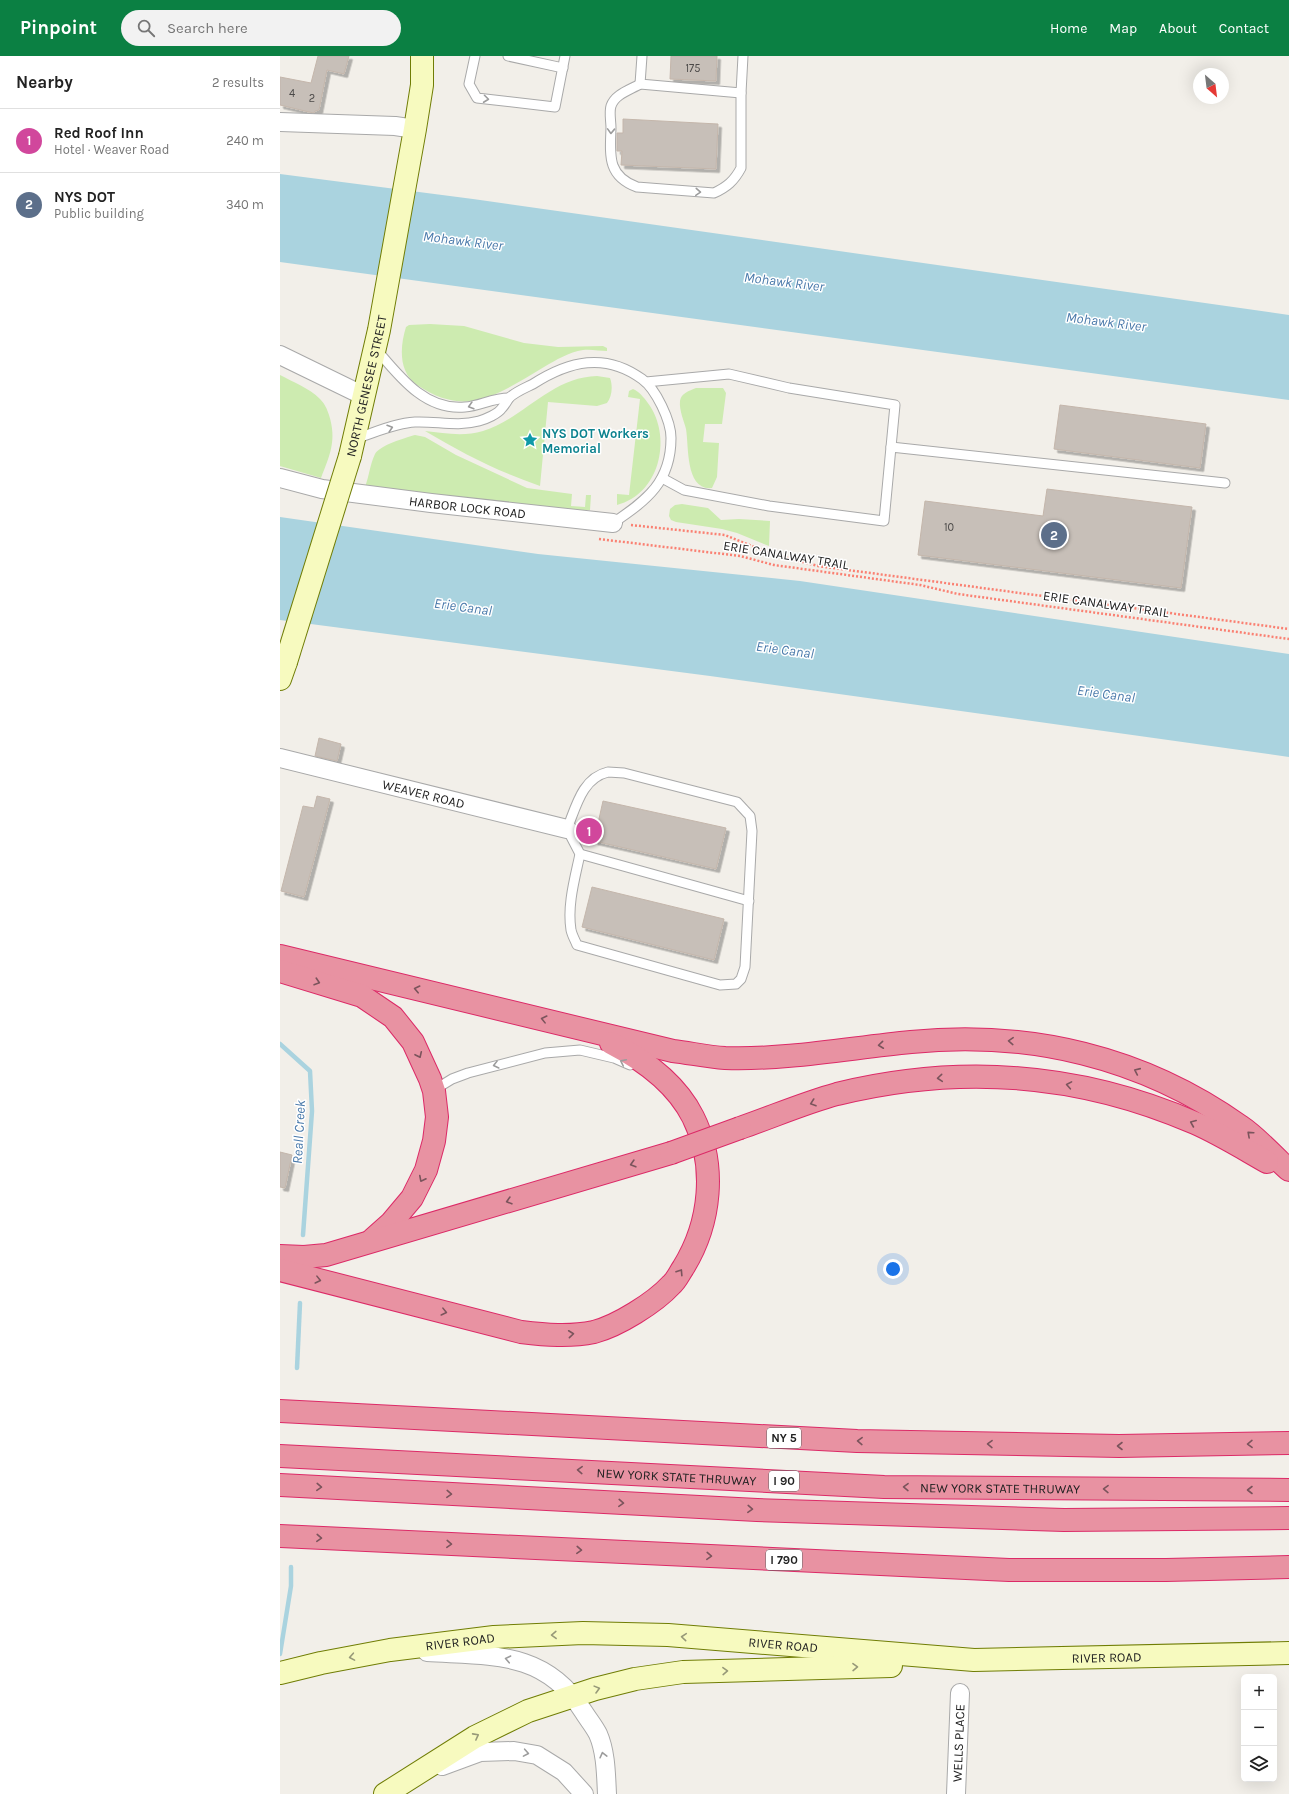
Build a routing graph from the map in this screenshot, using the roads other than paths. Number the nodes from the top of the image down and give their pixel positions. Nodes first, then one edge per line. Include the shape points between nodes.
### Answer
1 (422, 56) edge
2 (434, 56) edge
3 (475, 56) edge
4 (508, 56) edge
5 (565, 56) edge
6 (642, 56) edge
7 (743, 56) edge
8 (563, 68) junction
9 (640, 84) junction
10 (422, 85) junction
11 (741, 93) junction
12 (280, 122) edge
13 (415, 129) junction
14 (377, 339) junction
15 (280, 355) edge
16 (646, 382) junction
17 (364, 396) junction
18 (509, 398) junction
19 (351, 447) junction
20 (891, 447) junction
21 (280, 478) edge
22 (662, 478) junction
23 (1225, 483) dead end
24 (613, 523) joint
25 (283, 671) edge
26 (280, 758) edge
27 (567, 829) junction
28 (580, 854) junction
29 (748, 902) junction
30 (280, 956) edge
31 (280, 971) edge
32 (582, 1028) junction
33 (434, 1091) junction
34 (680, 1096) junction
35 (1289, 1170) edge
36 (1289, 1175) edge
37 (371, 1241) junction
38 (280, 1256) edge
39 (280, 1270) edge
40 (280, 1411) edge
41 (1289, 1443) edge
42 (280, 1456) edge
43 (280, 1485) edge
44 (1289, 1490) edge
45 (1289, 1518) edge
46 (280, 1536) edge
47 (1289, 1567) edge
48 (390, 1650) junction
49 (1289, 1653) edge
50 (974, 1660) junction
51 (285, 1672) edge
52 (960, 1693) dead end
53 (574, 1696) junction
54 (390, 1790) edge
55 (584, 1794) edge
56 (607, 1794) edge
57 (956, 1794) edge

1 - 10 main road, NORTH GENESEE STREET
2 - 10 main road, NORTH GENESEE STREET
3 -> 8 lane via 469,84 477,98 555,107
4 - 8 lane
5 - 8 lane
6 - 9 lane
7 - 11 lane
9 - 11 lane
9 -> 11 lane via 620,95 611,106 610,159 616,173 627,184 637,187 714,193 726,188 741,168
10 - 13 main road, NORTH GENESEE STREET
12 - 13 street
13 - 14 main road, NORTH GENESEE STREET
14 - 17 main road, NORTH GENESEE STREET
18 -> 14 lane via 496,398 465,408 442,406 430,401 397,375
15 - 17 street
16 - 18 lane via 629,370 597,363 573,364 551,372
16 - 20 lane via 729,374 789,388 895,405
16 - 22 lane via 660,402 671,431 671,452
17 - 19 main road, NORTH GENESEE STREET
19 -> 18 lane via 399,425 416,422 453,425 479,421 501,410
19 - 25 main road, NORTH GENESEE STREET, bridge
20 - 22 lane via 884,521 769,506 684,490
20 - 23 lane
21 - 24 street, HARBOR LOCK ROAD via 322,489
22 - 24 lane via 648,497
26 - 27 street, WEAVER ROAD
27 - 28 lane
27 - 29 lane via 582,792 598,774 608,772 624,773 737,802 750,816 752,830
28 - 29 lane
28 - 29 lane via 574,882 571,931 577,945 586,948 720,986 736,984 745,967
32 -> 30 highway
31 -> 33 highway via 362,996 392,1017 413,1042
32 - 34 highway via 632,1054 657,1071
35 -> 32 highway via 1241,1127 1192,1095 1121,1064 1066,1049 1019,1041 969,1038 776,1057 724,1058 673,1051
34 -> 33 lane via 651,1075 614,1058 580,1050 545,1053 468,1073 452,1079
33 -> 37 highway via 438,1117 426,1170 412,1198 391,1223
39 -> 34 highway via 521,1332 555,1336 594,1332 618,1324 651,1304 672,1284 692,1253 706,1213 706,1153 693,1117
36 -> 37 highway, bridge via 1196,1123 1119,1095 1026,1078 954,1076 894,1082 836,1095 671,1153
37 - 38 highway via 326,1255
41 -> 40 highway, NY 5 via 1119,1446 857,1441
44 -> 42 highway, NEW YORK STATE THRUWAY / I 90 via 884,1487
43 -> 45 highway, I 90 via 757,1510 1048,1520
46 -> 47 highway, I 790 via 1009,1570
50 -> 48 main road, RIVER ROAD via 668,1635 583,1633 494,1637
48 -> 51 main road, RIVER ROAD via 321,1662
53 -> 48 street via 554,1677 520,1661 495,1656
49 - 50 main road, RIVER ROAD
53 -> 50 main road via 635,1679 683,1672 926,1665
52 - 57 street, WELLS PLACE
54 -> 53 main road via 475,1737 528,1711
56 -> 53 street via 606,1766 598,1735
54 -> 55 street via 459,1758 480,1752 514,1751 537,1755 564,1772

